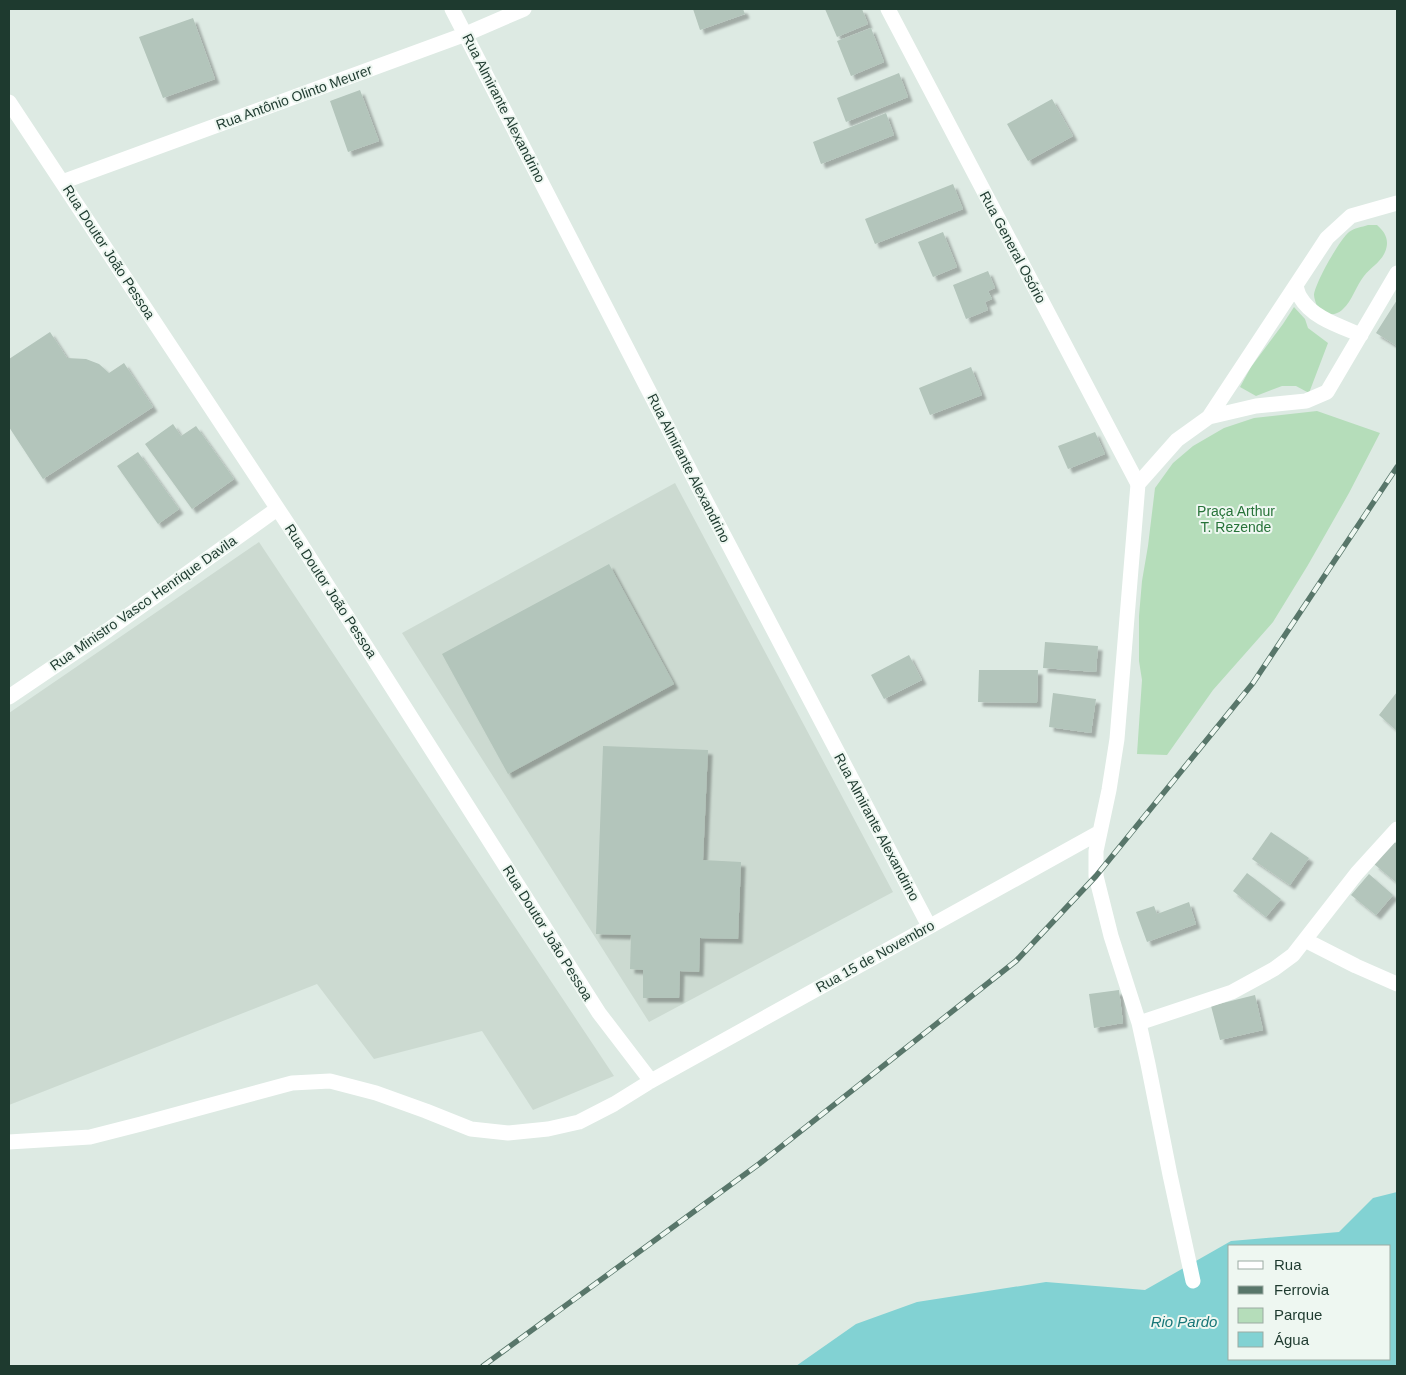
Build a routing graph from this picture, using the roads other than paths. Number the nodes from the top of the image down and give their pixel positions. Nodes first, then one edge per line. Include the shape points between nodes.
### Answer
1 (452, 9) edge
2 (524, 9) edge
3 (888, 9) edge
4 (466, 34) junction
5 (9, 102) edge
6 (62, 182) junction
7 (1397, 202) edge
8 (1397, 273) edge
9 (1296, 286) junction
10 (1361, 335) junction
11 (1209, 417) junction
12 (1138, 484) junction
13 (277, 508) junction
14 (9, 697) edge
15 (1397, 829) edge
16 (1100, 832) junction
17 (929, 926) junction
18 (1306, 940) junction
19 (1397, 984) edge
20 (1139, 1024) junction
21 (651, 1081) junction
22 (9, 1142) edge
23 (1193, 1281) dead end

1 - 4 street, Rua Almirante Alexandrino
2 - 4 street, Rua Antônio Olinto Meurer
3 - 12 street, Rua General Osório
4 - 6 street, Rua Antônio Olinto Meurer
4 - 17 street, Rua Almirante Alexandrino
5 - 6 street, Rua Doutor João Pessoa
6 - 13 street, Rua Doutor João Pessoa
7 - 9 street via 1351,216 1327,238
8 - 10 street
9 - 10 street via 1310,309 1326,321
9 - 11 street
10 - 11 street via 1327,392 1306,401 1256,406
11 - 12 street via 1177,440
12 - 16 street via 1117,739
13 - 14 street, Rua Ministro Vasco Henrique Davila
13 - 21 street, Rua Doutor João Pessoa via 599,1013
15 - 18 street via 1357,873
16 - 17 street, Rua 15 de Novembro
16 - 20 street via 1096,876
17 - 21 street, Rua 15 de Novembro
18 - 19 street
18 - 20 street via 1293,955 1232,992
20 - 23 street
21 - 22 street, Rua 15 de Novembro via 579,1122 548,1129 471,1130 426,1111 330,1081 292,1083 90,1137

